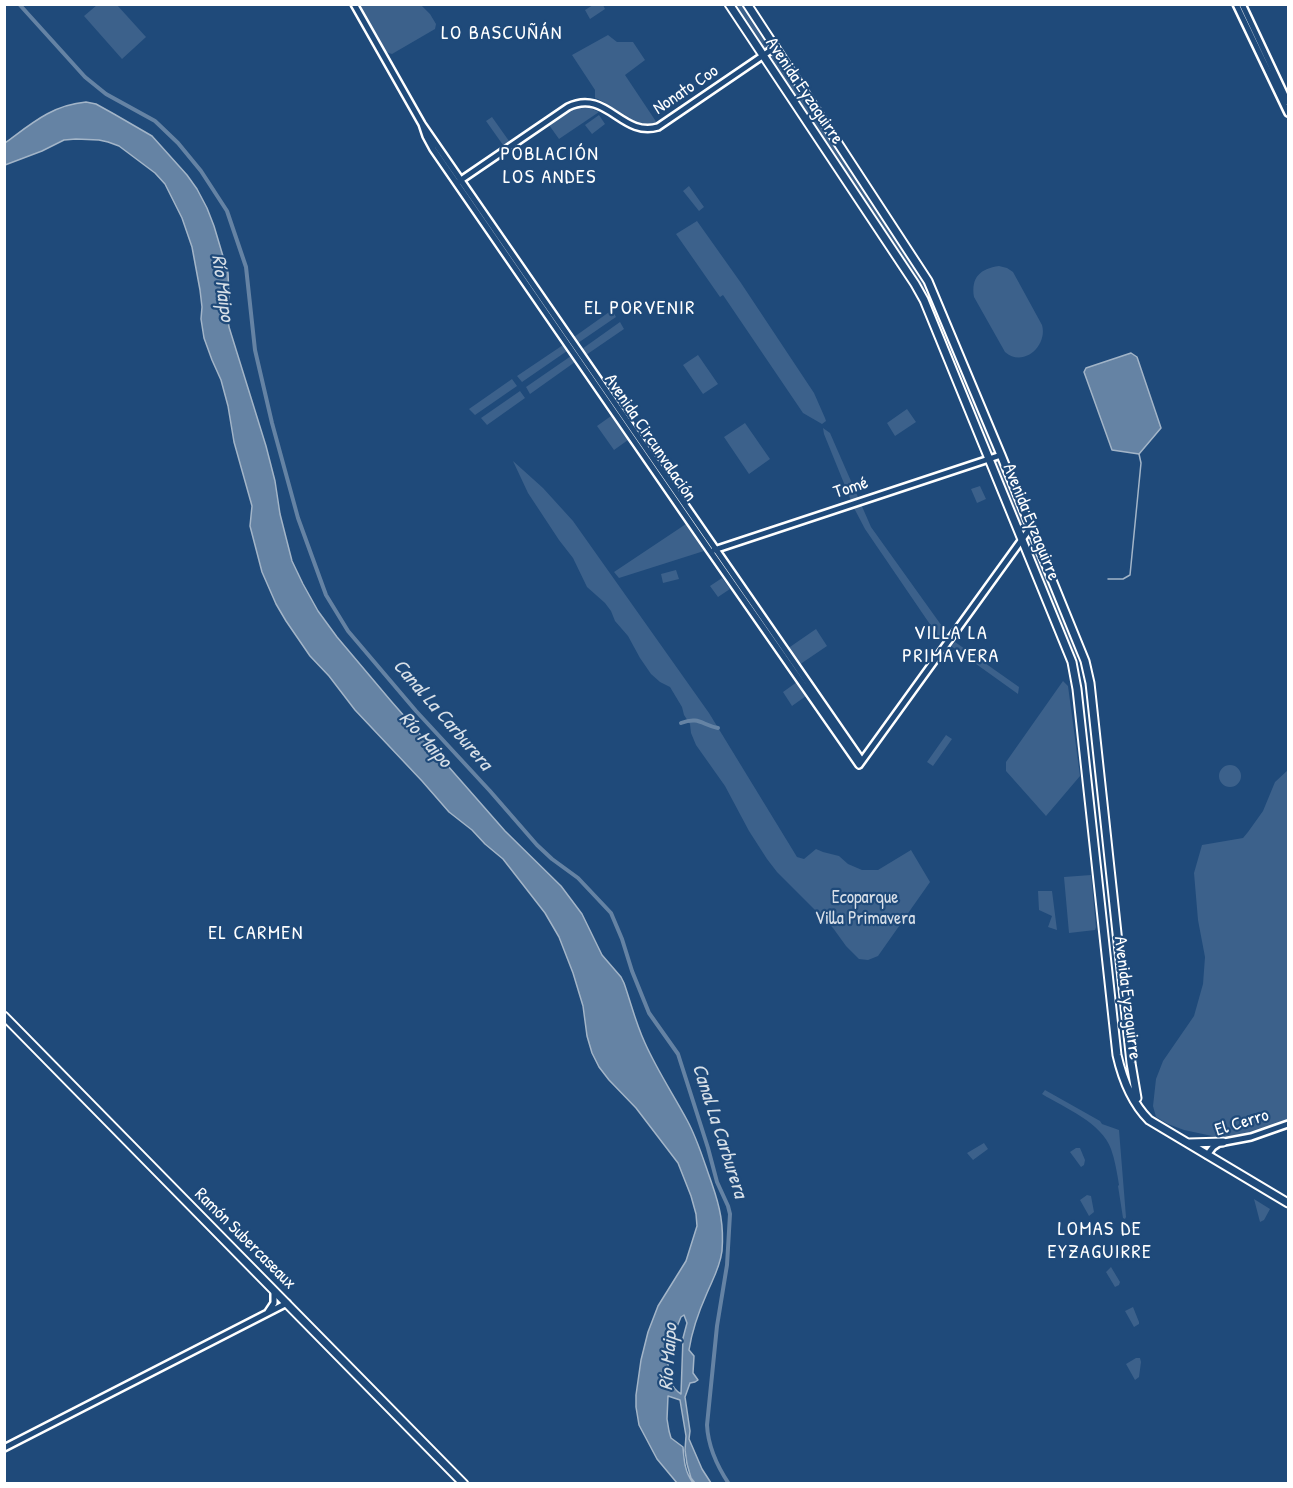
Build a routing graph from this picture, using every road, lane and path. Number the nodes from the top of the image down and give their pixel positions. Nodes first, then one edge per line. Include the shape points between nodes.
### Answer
1 (354, 4) edge
2 (729, 4) edge
3 (747, 4) edge
4 (1236, 4) edge
5 (1242, 4) edge
6 (774, 48) junction
7 (763, 56) junction
8 (1288, 102) edge
9 (1288, 114) edge
10 (459, 182) junction
11 (1001, 455) junction
12 (990, 459) junction
13 (1031, 527) junction
14 (1022, 538) junction
15 (712, 550) junction
16 (1043, 558) junction
17 (1032, 562) junction
18 (1075, 635) junction
19 (1063, 639) junction
20 (1079, 705) junction
21 (1093, 706) junction
22 (1110, 870) junction
23 (1097, 871) junction
24 (4, 1016) edge
25 (1126, 1017) junction
26 (1113, 1019) junction
27 (1140, 1109) junction
28 (1288, 1124) edge
29 (1185, 1142) junction
30 (1222, 1142) junction
31 (1207, 1155) junction
32 (1288, 1203) edge
33 (274, 1291) junction
34 (287, 1303) junction
35 (267, 1313) junction
36 (4, 1448) edge
37 (464, 1484) edge

1 - 10 street, Avenida Circunvalación via 433,149
2 - 7 main road, Avenida Eyzaguirre
3 - 6 main road, Avenida Eyzaguirre
4 - 9 street
5 - 8 street
6 - 7 street, Nonato Coo
6 - 11 main road, Avenida Eyzaguirre via 923,272
7 - 10 street, Nonato Coo via 655,128 634,127 596,104 571,105
7 - 12 main road, Avenida Eyzaguirre via 918,290
10 - 15 street, Avenida Circunvalación
11 - 12 street, Tomé
11 - 13 main road, Avenida Eyzaguirre
12 - 14 main road, Avenida Eyzaguirre
12 - 15 street, Tomé
13 - 14 street
13 - 16 main road, Avenida Eyzaguirre
14 - 15 street, Avenida Circunvalación via 861,763
14 - 17 main road, Avenida Eyzaguirre
16 - 17 main road
16 - 18 main road, Avenida Eyzaguirre
17 - 19 main road, Avenida Eyzaguirre
18 - 19 main road
18 - 21 main road, Avenida Eyzaguirre via 1087,667
19 - 20 main road, Avenida Eyzaguirre via 1075,673
20 - 21 main road
20 - 23 main road, Avenida Eyzaguirre
21 - 22 main road, Avenida Eyzaguirre
22 - 23 main road
22 - 25 main road, Avenida Eyzaguirre
23 - 26 main road, Avenida Eyzaguirre
24 - 33 main road, Ramón Subercaseaux
25 - 26 main road via 1120,1022
25 - 27 main road, Avenida Eyzaguirre
26 - 27 main road, Avenida Eyzaguirre via 1120,1068
27 - 29 main road, Avenida Eyzaguirre via 1149,1120
28 - 30 street, El Cerro
29 - 30 main road
29 - 31 main road, Avenida Eyzaguirre
30 - 31 street, El Cerro
31 - 32 main road, Avenida Eyzaguirre
33 - 34 main road, Ramón Subercaseaux
33 - 35 street via 274,1303
34 - 35 street
34 - 37 main road, Ramón Subercaseaux
35 - 36 street

